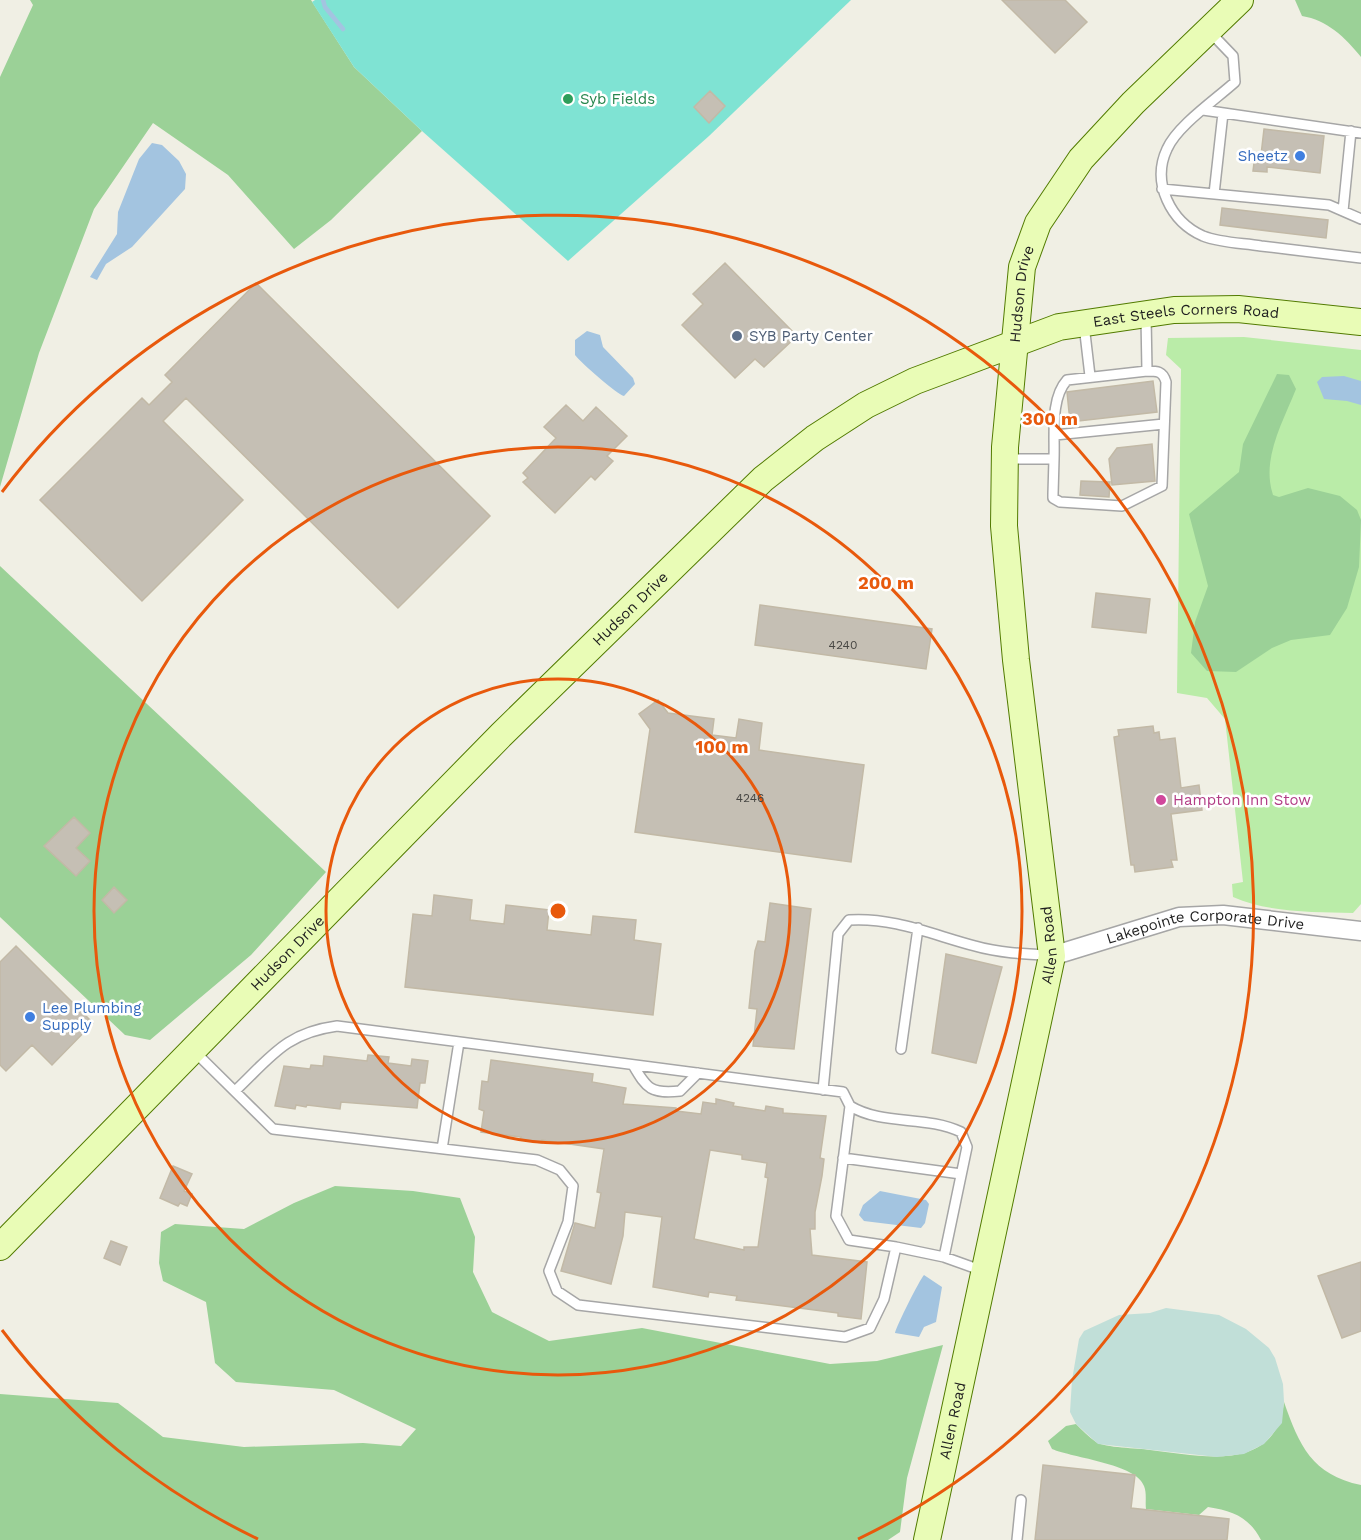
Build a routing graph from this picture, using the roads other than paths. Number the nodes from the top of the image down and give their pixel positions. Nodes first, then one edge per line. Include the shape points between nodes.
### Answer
1 (1240, 0) edge
2 (1209, 31) junction
3 (1203, 110) junction
4 (1223, 113) junction
5 (1356, 132) edge
6 (1162, 189) junction
7 (1214, 194) junction
8 (1343, 211) junction
9 (1361, 219) edge
10 (1361, 258) edge
11 (1146, 314) junction
12 (1361, 322) edge
13 (1083, 323) junction
14 (1014, 342) junction
15 (1147, 371) junction
16 (1090, 376) junction
17 (1164, 424) junction
18 (1055, 435) junction
19 (1005, 459) junction
20 (1054, 459) junction
21 (918, 928) junction
22 (1361, 931) edge
23 (1052, 956) junction
24 (459, 1042) junction
25 (192, 1049) junction
26 (901, 1049) dead end
27 (633, 1065) junction
28 (698, 1073) junction
29 (823, 1090) junction
30 (235, 1091) junction
31 (850, 1106) junction
32 (442, 1149) junction
33 (843, 1158) junction
34 (961, 1174) junction
35 (0, 1247) edge
36 (896, 1247) junction
37 (944, 1257) junction
38 (985, 1272) junction
39 (1021, 1500) dead end
40 (927, 1540) edge
41 (1017, 1540) edge

1 - 2 main road, Hudson Drive
2 - 3 lane via 1233,56 1235,82
2 - 14 main road, Hudson Drive via 1125,111 1081,159 1051,200 1022,267
3 - 4 lane
3 - 6 lane via 1167,148
4 - 5 lane
4 - 7 lane
5 - 8 lane
6 - 7 lane
6 - 10 lane via 1171,209 1203,236
7 - 8 lane via 1329,205
8 - 9 lane
11 - 12 main road, East Steels Corners Road via 1238,309
11 - 13 main road, East Steels Corners Road
11 - 15 lane
13 - 14 main road, East Steels Corners Road
13 - 16 lane
14 - 19 main road, Allen Road
14 - 25 main road, Hudson Drive via 866,405 763,479 501,735
15 - 16 lane
15 - 17 lane via 1164,375
16 - 18 lane via 1067,380 1060,388
17 - 18 lane
17 - 20 lane via 1162,486 1122,506 1056,501
18 - 20 lane
19 - 20 lane
19 - 23 main road, Allen Road via 1006,568
21 - 23 lane via 977,947
21 - 26 lane
21 - 29 lane via 870,919 849,920 838,934
22 - 23 street, Lakepointe Corporate Drive via 1223,915 1179,917
23 - 38 main road, Allen Road
24 - 27 lane
24 - 30 lane via 337,1026 312,1029 292,1038
24 - 32 lane
25 - 30 lane
25 - 35 main road, Hudson Drive
27 - 28 lane
27 - 28 lane via 645,1086 654,1091 680,1091
28 - 29 lane
29 - 31 lane via 843,1092
30 - 32 lane via 273,1129
31 - 33 lane
31 - 34 lane via 866,1116 946,1125 961,1132 967,1147
32 - 36 lane via 537,1160 560,1170 573,1186 568,1222 549,1271 557,1291 578,1305 845,1337 870,1328 884,1299
33 - 34 lane
33 - 36 lane via 836,1216 849,1240
34 - 37 lane
36 - 37 lane
37 - 38 lane
38 - 40 main road, Allen Road
39 - 41 lane

